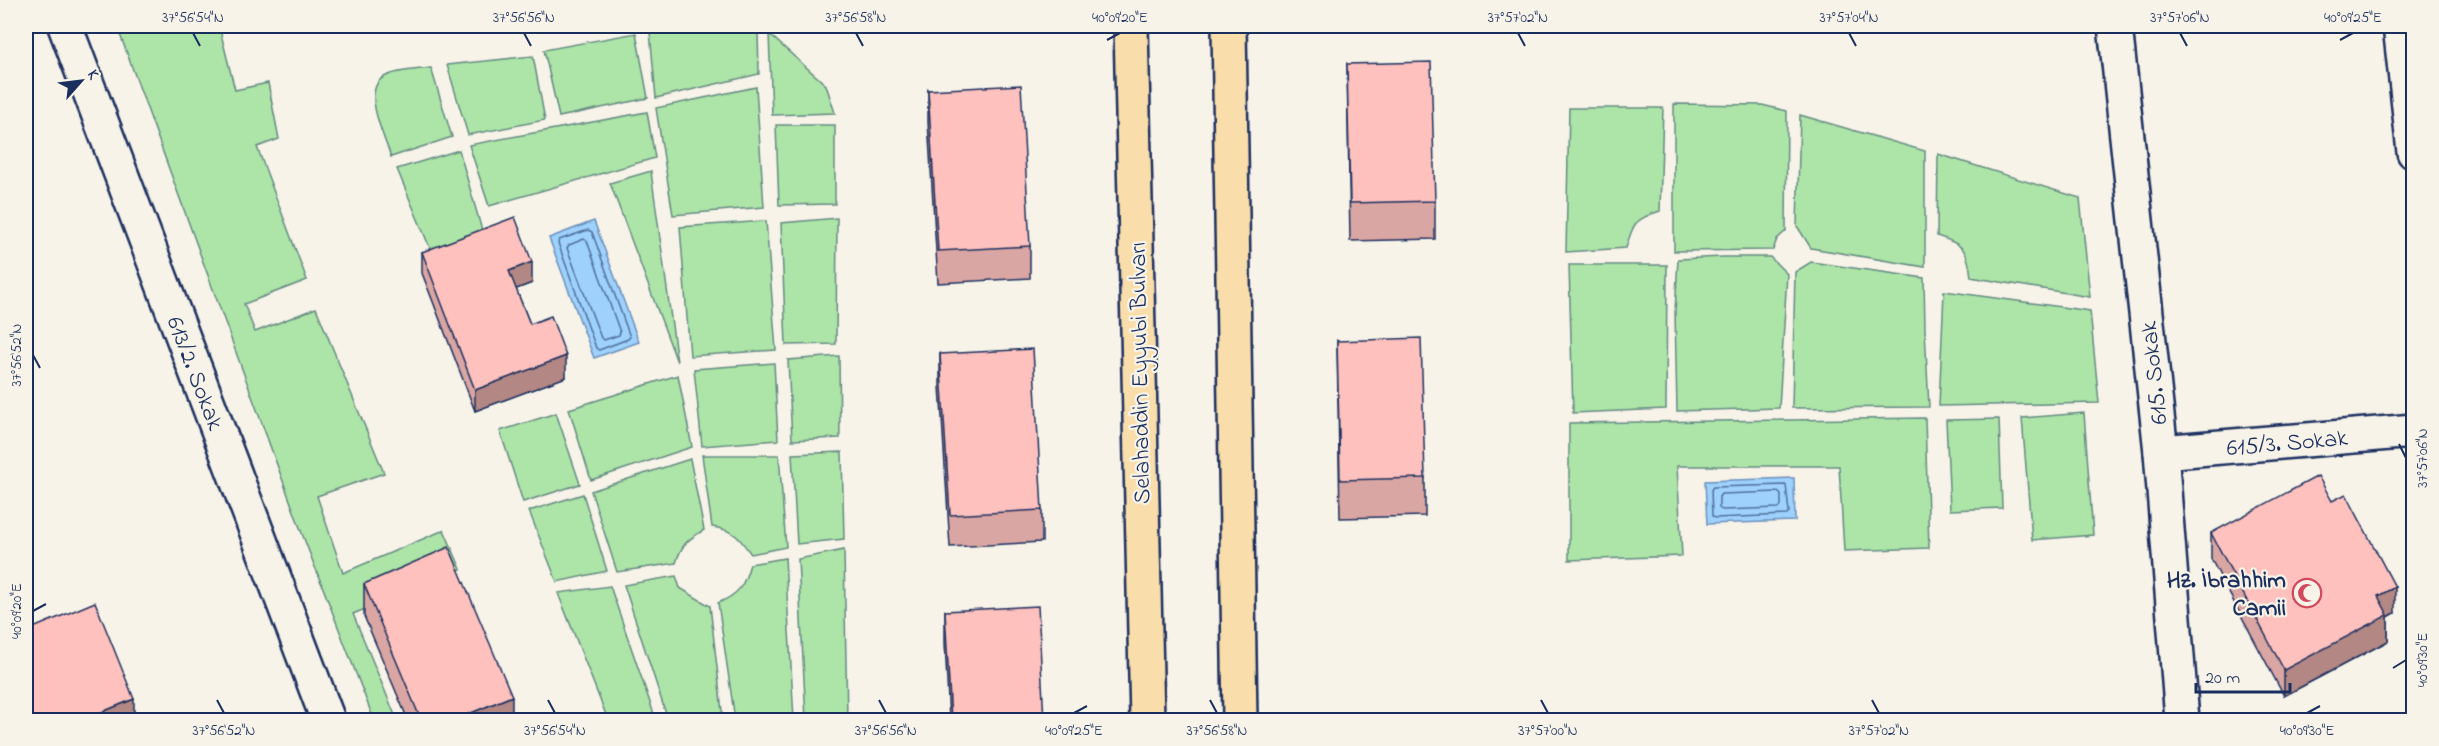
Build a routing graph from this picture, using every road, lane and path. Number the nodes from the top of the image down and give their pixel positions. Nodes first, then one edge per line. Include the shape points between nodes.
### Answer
1 (65, 26) edge
2 (1131, 26) edge
3 (1229, 26) edge
4 (2115, 26) edge
5 (2400, 26) edge
6 (2414, 152) edge
7 (2414, 431) edge
8 (2161, 452) junction
9 (328, 720) edge
10 (1147, 720) edge
11 (1240, 720) edge
12 (2182, 720) edge

1 - 9 street, 613/2. Sokak
2 - 10 main road, Selahaddin Eyyubi Bulvarı
3 - 11 main road
4 - 8 street, 615. Sokak
5 - 6 street
7 - 8 street, 615/3. Sokak
8 - 12 street, 615. Sokak

